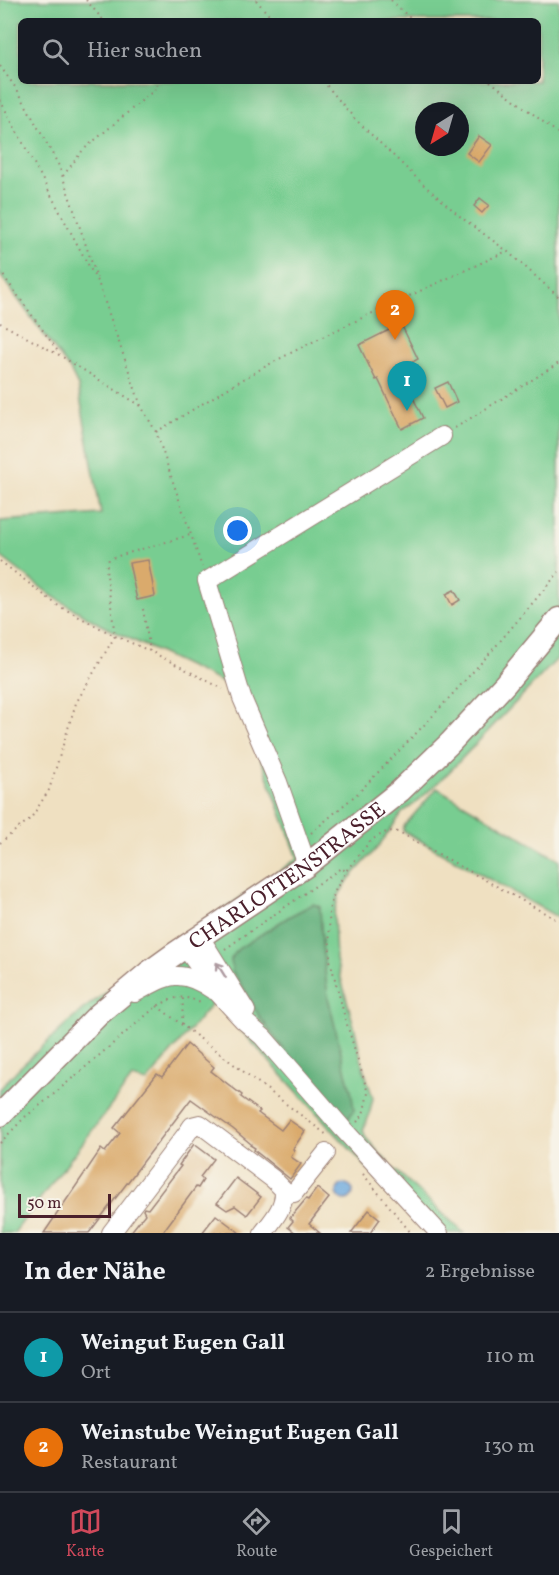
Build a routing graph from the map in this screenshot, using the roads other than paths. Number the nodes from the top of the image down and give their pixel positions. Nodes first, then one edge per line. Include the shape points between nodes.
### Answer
1 (442, 436) road end
2 (559, 618) edge
3 (307, 866) junction
4 (192, 942) junction
5 (211, 998) junction
6 (111, 1003) junction
7 (263, 1037) junction
8 (0, 1115) edge
9 (336, 1142) junction
10 (284, 1194) junction
11 (265, 1232) edge
12 (111, 1233) edge
13 (439, 1233) edge

1 - 3 street via 207,581 242,699 278,782
2 - 3 main road, CHARLOTTENSTRASSE via 450,743 400,791
3 - 4 main road, CHARLOTTENSTRASSE
4 - 5 street
4 - 6 main road, CHARLOTTENSTRASSE
7 -> 4 street
5 - 6 street via 200,980 177,975 155,981
5 - 7 street
6 - 8 main road, CHARLOTTENSTRASSE
7 - 9 street
9 - 10 street via 294,1193
9 - 13 street
10 - 11 street
10 - 12 street via 281,1185 203,1126 196,1125

